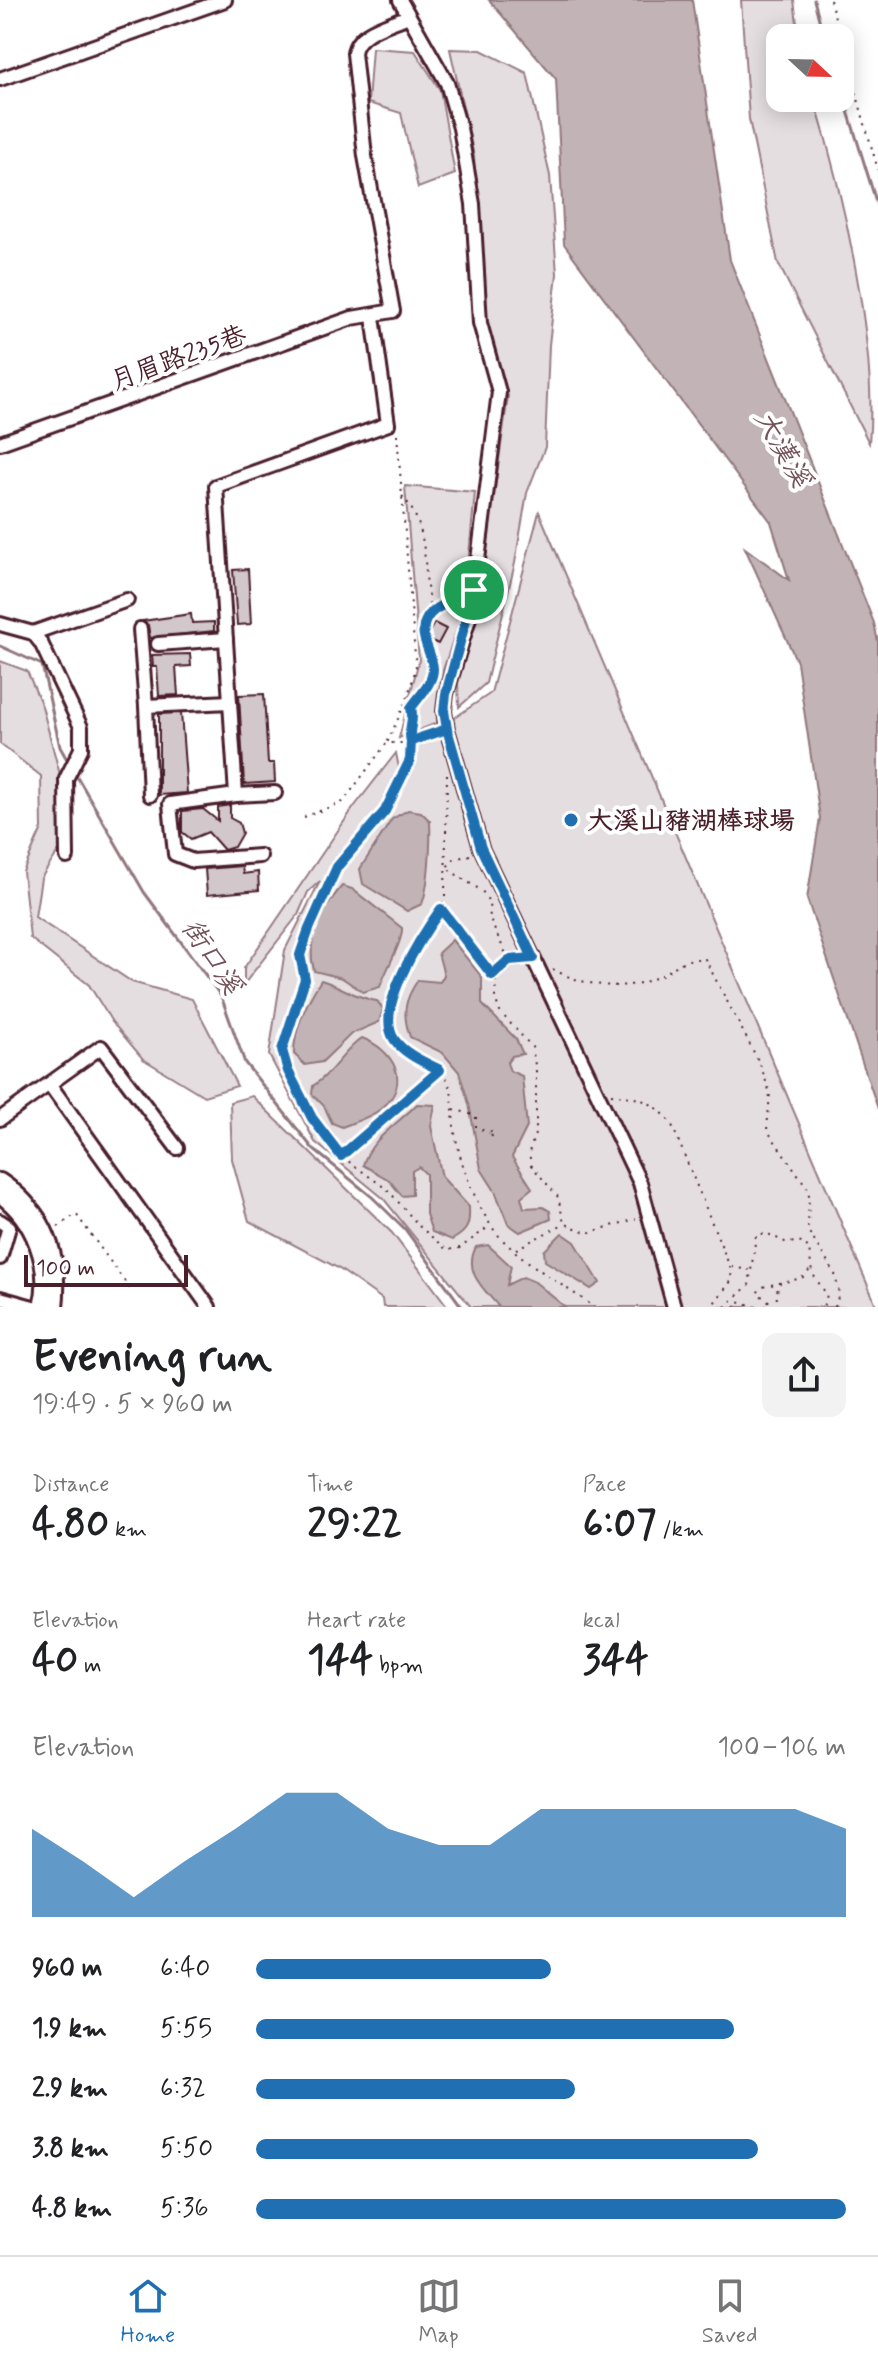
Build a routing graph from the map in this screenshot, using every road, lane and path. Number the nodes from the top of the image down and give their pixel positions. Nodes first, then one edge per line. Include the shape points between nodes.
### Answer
1 (225, 0) edge
2 (400, 0) edge
3 (830, 0) edge
4 (408, 16) junction
5 (0, 79) edge
6 (878, 170) edge
7 (373, 317) junction
8 (388, 424) junction
9 (0, 443) edge
10 (401, 496) junction
11 (474, 590) junction
12 (127, 600) dead end
13 (432, 612) junction
14 (0, 624) edge
15 (140, 629) dead end
16 (33, 633) junction
17 (226, 639) junction
18 (158, 644) dead end
19 (230, 702) junction
20 (146, 706) junction
21 (447, 729) junction
22 (411, 741) junction
23 (387, 743) junction
24 (447, 775) dead end
25 (275, 793) dead end
26 (150, 795) dead end
27 (236, 795) junction
28 (304, 817) dead end
29 (483, 853) junction
30 (260, 856) dead end
31 (67, 857) dead end
32 (446, 868) junction
33 (441, 909) junction
34 (533, 958) junction
35 (509, 960) junction
36 (561, 974) dead end
37 (492, 975) junction
38 (440, 1070) junction
39 (50, 1085) junction
40 (609, 1093) dead end
41 (453, 1109) junction
42 (0, 1119) edge
43 (489, 1133) dead end
44 (177, 1148) dead end
45 (341, 1156) junction
46 (0, 1181) edge
47 (0, 1195) edge
48 (649, 1216) junction
49 (0, 1221) edge
50 (564, 1223) junction
51 (491, 1226) junction
52 (49, 1234) junction
53 (516, 1250) junction
54 (0, 1258) edge
55 (730, 1267) junction
56 (813, 1267) junction
57 (750, 1270) junction
58 (778, 1283) junction
59 (133, 1293) dead end
60 (0, 1298) edge
61 (33, 1307) edge
62 (41, 1307) edge
63 (55, 1307) edge
64 (209, 1307) edge
65 (594, 1307) edge
66 (674, 1307) edge
67 (711, 1307) edge
68 (725, 1307) edge
69 (735, 1307) edge
70 (756, 1307) edge
71 (765, 1307) edge
72 (776, 1307) edge
73 (823, 1307) edge
74 (835, 1307) edge

1 - 5 street
2 - 4 street
3 - 6 path
4 - 7 street via 355,43 365,156 394,304 393,311
4 - 11 street via 447,83 460,128 473,204 480,323 499,392
7 - 8 street
7 - 9 street, 月眉路235巷 via 352,318
8 - 10 path via 397,434
8 - 17 street via 216,486
10 - 13 path via 415,511 422,530
10 - 23 path via 416,668
11 - 13 path
11 - 21 street via 446,694
12 - 16 street
13 - 22 path via 422,633 433,669 411,708
14 - 16 street
15 - 20 street
16 - 31 street via 81,727 81,749 68,775
17 - 18 street
17 - 19 street
19 - 20 street
19 - 27 street
20 - 26 street
21 - 22 path
21 - 29 street
22 - 23 path
22 - 45 path via 410,760 385,811 337,867 309,929 300,955 305,979 282,1050 312,1118
23 - 28 path via 343,802
24 - 32 path
25 - 27 street
27 - 30 street via 170,804 175,854 193,861
29 - 32 path via 454,859
29 - 34 street
32 - 33 path
32 - 35 path via 482,891
33 - 37 path
33 - 38 path via 402,972 390,1023 393,1038 409,1054
34 - 35 path
34 - 48 street via 640,1183
35 - 37 path
36 - 74 path via 629,986 657,978 684,958 705,959 760,1064 770,1093 767,1130 809,1190 808,1231 835,1274
37 - 50 path via 500,1012 532,1047 536,1131 531,1165 558,1197
38 - 41 path via 452,1093
38 - 45 path
39 - 42 street
39 - 44 street via 101,1047
39 - 64 street
40 - 55 path via 660,1107
41 - 43 path via 476,1116 476,1127
41 - 51 path via 455,1134
45 - 51 path via 388,1190 447,1250 460,1248
46 - 52 main road via 36,1213
47 - 62 main road via 27,1220 36,1242 45,1293
48 - 50 path via 587,1233
48 - 66 street
49 - 54 street via 9,1227
50 - 53 path
51 - 53 path
52 - 59 path via 76,1214
52 - 63 main road via 58,1278
53 - 65 path
55 - 57 path
55 - 67 path via 732,1280
56 - 57 path via 804,1243 766,1233 756,1236
56 - 58 path via 802,1278
56 - 73 path via 827,1295
57 - 68 path via 749,1285
58 - 71 path via 757,1293 770,1302
58 - 72 path
60 - 61 street
69 - 70 path via 738,1301

